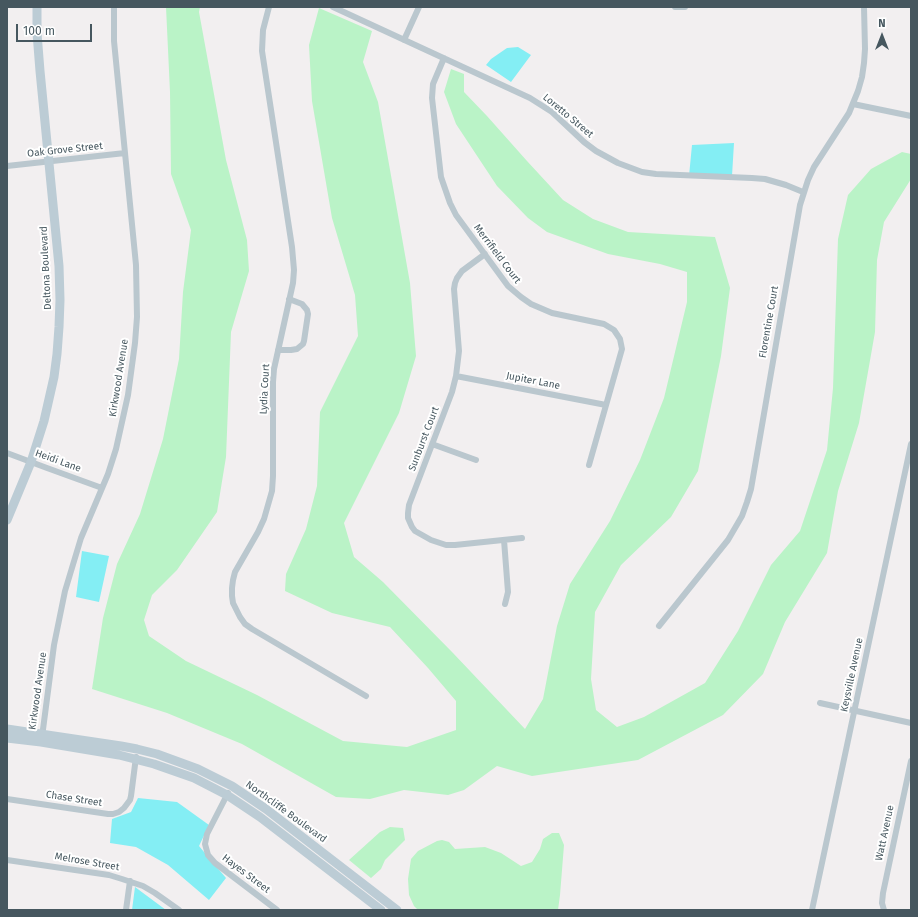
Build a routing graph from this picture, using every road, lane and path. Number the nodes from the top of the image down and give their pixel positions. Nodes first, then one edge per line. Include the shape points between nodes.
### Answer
1 (37, 7) edge
2 (114, 7) edge
3 (269, 7) edge
4 (333, 7) edge
5 (419, 7) edge
6 (675, 7) edge
7 (685, 7) edge
8 (864, 7) edge
9 (404, 40) junction
10 (444, 58) junction
11 (853, 104) junction
12 (911, 116) edge
13 (125, 154) junction
14 (49, 162) junction
15 (7, 166) edge
16 (803, 192) junction
17 (484, 254) junction
18 (289, 299) junction
19 (278, 350) junction
20 (456, 376) junction
21 (606, 405) junction
22 (432, 444) junction
23 (911, 444) edge
24 (7, 453) edge
25 (476, 460) dead end
26 (31, 462) junction
27 (589, 465) dead end
28 (102, 488) junction
29 (7, 520) edge
30 (522, 538) dead end
31 (504, 540) junction
32 (505, 604) dead end
33 (659, 626) dead end
34 (366, 696) dead end
35 (820, 703) dead end
36 (854, 711) junction
37 (911, 723) edge
38 (7, 729) edge
39 (7, 738) edge
40 (41, 738) junction
41 (137, 749) junction
42 (135, 759) junction
43 (911, 761) edge
44 (232, 786) junction
45 (227, 795) junction
46 (7, 799) edge
47 (7, 860) edge
48 (130, 881) junction
49 (384, 908) edge
50 (126, 910) edge
51 (179, 910) edge
52 (277, 910) edge
53 (397, 910) edge
54 (812, 910) edge
55 (884, 910) edge

1 - 14 main road, Deltona Boulevard via 38,52
2 - 13 street, Kirkwood Avenue via 114,41
3 - 18 street, Lydia Court via 263,30 262,51 294,258 293,283
4 - 9 street, Loretto Street
5 - 9 street
6 - 7 street
8 - 11 street, Florentine Court via 864,63
9 - 10 street, Loretto Street
10 - 16 street, Loretto Street via 530,98 552,112 596,152 618,164 656,174 759,179 780,183
10 - 17 street, Merrifield Court via 433,84 432,98 441,177 456,215
11 - 12 street
11 - 16 street, Florentine Court via 814,168
13 - 14 street, Oak Grove Street
13 - 28 street, Kirkwood Avenue via 136,265 135,343 123,422
14 - 15 street, Oak Grove Street
14 - 26 main road, Deltona Boulevard via 59,274 59,327 49,401
16 - 33 street, Florentine Court via 747,502 728,540
17 - 20 street, Sunburst Court via 462,271 455,283 458,351
17 - 21 street, Merrifield Court via 508,286 532,304 552,313 604,324 614,330 620,339 622,349
18 - 19 street, Lydia Court
18 - 19 street via 302,304 307,310 304,341 297,349
19 - 34 street, Lydia Court via 273,382 272,491 264,519 235,572 232,588 234,603 240,617 252,629
20 - 21 street, Jupiter Lane
20 - 22 street, Sunburst Court
21 - 27 street, Merrifield Court
22 - 25 street
22 - 31 street, Sunburst Court via 408,508 408,518 412,527 431,540 446,545
23 - 36 street, Keysville Avenue
24 - 26 street, Heidi Lane
26 - 28 street, Heidi Lane
26 - 29 main road, Deltona Boulevard
28 - 40 street, Kirkwood Avenue via 81,538 65,591 54,645
30 - 31 street, Sunburst Court
31 - 32 street via 508,592
35 - 36 street
36 - 37 street
36 - 54 street, Keysville Avenue
38 - 40 main road, Northcliffe Boulevard
39 - 40 main road, Northcliffe Boulevard
40 - 41 main road, Northcliffe Boulevard
40 - 42 main road, Northcliffe Boulevard
41 - 42 street, Chase Street
41 - 44 main road, Northcliffe Boulevard via 178,761
42 - 45 main road, Northcliffe Boulevard via 194,778
42 - 46 street, Chase Street via 130,800 124,808 113,814
43 - 55 street, Watt Avenue via 883,893
44 - 45 street, Hayes Street
44 - 49 main road, Northcliffe Boulevard via 266,809
45 - 49 main road, Northcliffe Boulevard
45 - 52 street, Hayes Street via 207,834 205,844 208,855
47 - 48 street, Melrose Street via 109,875
48 - 50 street
48 - 51 street, Melrose Street via 155,893
49 - 53 main road, Northcliffe Boulevard

